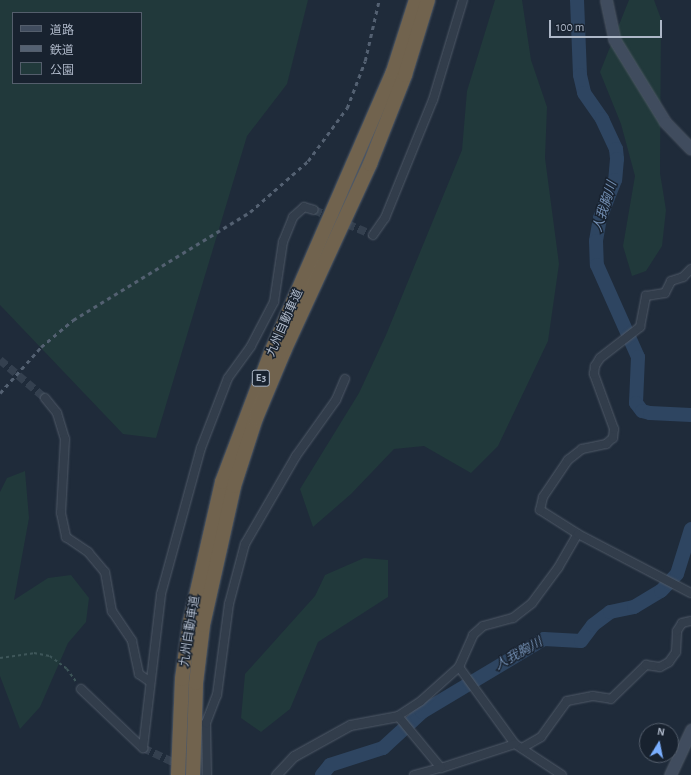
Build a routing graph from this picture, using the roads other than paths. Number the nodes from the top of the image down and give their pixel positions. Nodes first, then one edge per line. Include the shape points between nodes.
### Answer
1 (416, 0) edge
2 (428, 0) edge
3 (463, 0) edge
4 (606, 0) edge
5 (691, 149) edge
6 (314, 210) tunnel mouth
7 (373, 235) dead end
8 (691, 269) edge
9 (345, 379) dead end
10 (45, 398) tunnel mouth
11 (578, 534) junction
12 (691, 593) edge
13 (691, 621) edge
14 (459, 667) junction
15 (149, 681) junction
16 (81, 689) road end
17 (398, 716) junction
18 (691, 730) edge
19 (519, 746) junction
20 (441, 768) junction
21 (178, 775) edge
22 (193, 775) edge
23 (207, 775) edge
24 (276, 775) edge
25 (414, 775) edge
26 (562, 775) edge
27 (670, 775) edge

1 - 21 highway, 九州自動車道 / E3 via 393,72 272,350 222,482 190,622 181,694
2 - 22 highway, 九州自動車道 / E3 via 405,76 370,164 284,351 256,418 234,486 203,625 196,683
3 - 7 street via 433,100 385,218
4 - 5 main road via 614,39 665,122
6 - 15 street via 304,207 293,217 283,242 274,302 216,403 161,594
8 - 11 street via 684,277 671,281 665,293 646,296 640,327 600,358 595,366 594,374 614,428 613,438 606,444 582,449 568,460 544,497 540,510
9 - 23 street via 336,400 296,456 245,544 229,604 217,695 206,723
10 - 15 street via 57,413 65,439 61,513 66,537 88,552 105,572 112,611 132,642 139,674
11 - 12 street
11 - 14 street via 558,568 532,603 514,618 484,626 473,635
13 - 19 street via 682,623 677,631 676,652 669,662 660,667 646,665 611,699 592,696 567,701 541,737
14 - 17 street via 421,701
14 - 19 street
15 - 16 street via 143,748
17 - 20 street
17 - 24 street via 350,725 294,756
18 - 27 main road
19 - 20 street
19 - 26 street
20 - 25 street

